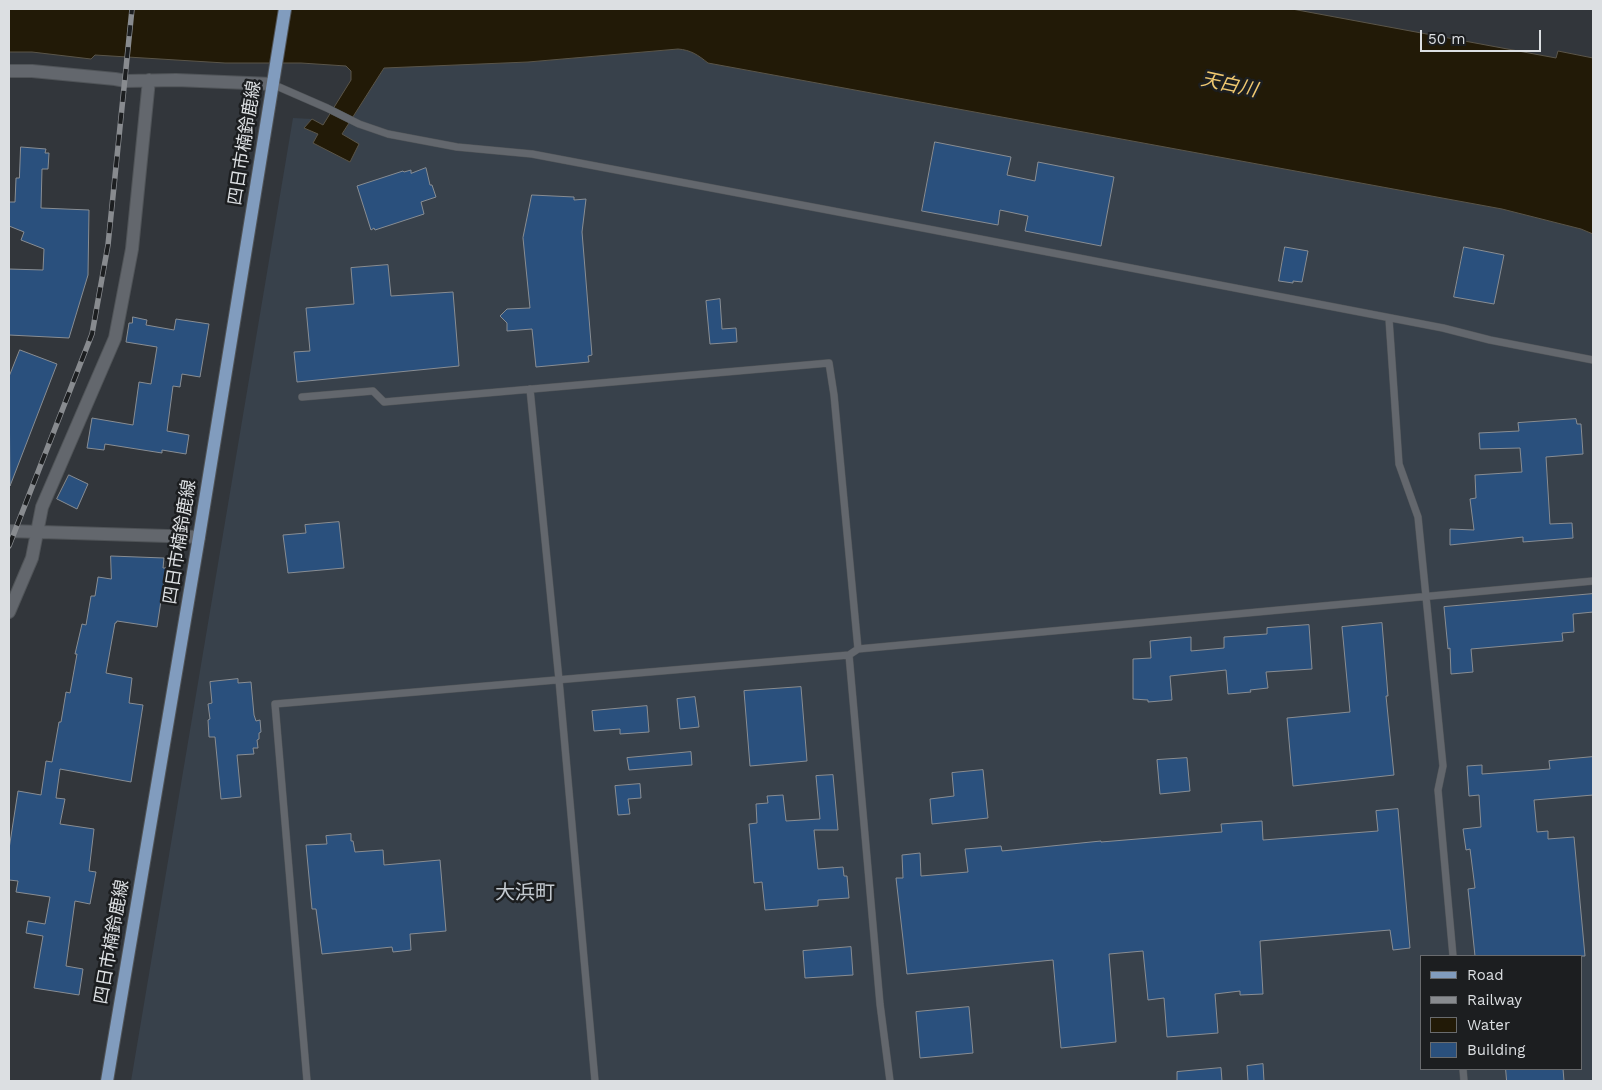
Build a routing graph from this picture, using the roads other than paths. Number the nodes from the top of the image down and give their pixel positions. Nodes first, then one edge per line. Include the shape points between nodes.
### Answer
1 (285, 9) edge
2 (9, 71) edge
3 (273, 78) junction
4 (149, 80) junction
5 (1389, 319) junction
6 (1593, 360) edge
7 (530, 389) junction
8 (302, 397) dead end
9 (9, 531) edge
10 (36, 532) junction
11 (199, 537) junction
12 (1593, 581) edge
13 (1425, 596) junction
14 (9, 612) edge
15 (858, 649) junction
16 (849, 655) junction
17 (559, 680) junction
18 (1453, 955) edge
19 (107, 1081) edge
20 (307, 1081) edge
21 (595, 1081) edge
22 (890, 1081) edge

1 - 3 main road, 四日市楠鈴鹿線
2 - 4 street
3 - 4 street
3 - 5 lane via 359,124 388,134 457,147 532,154
3 - 11 main road, 四日市楠鈴鹿線
4 - 10 street via 132,249 115,338 42,507
5 - 6 lane
5 - 13 lane via 1399,464 1418,517
7 - 8 lane via 384,402 373,391
7 - 15 lane via 829,362
7 - 17 lane
9 - 10 street
10 - 11 street
10 - 14 street via 32,558
11 - 19 main road, 四日市楠鈴鹿線
12 - 13 lane
13 - 15 lane
13 - 18 lane via 1443,766 1438,790
15 - 16 lane
16 - 17 lane
16 - 22 lane via 880,1004
17 - 20 lane via 275,704
17 - 21 lane

